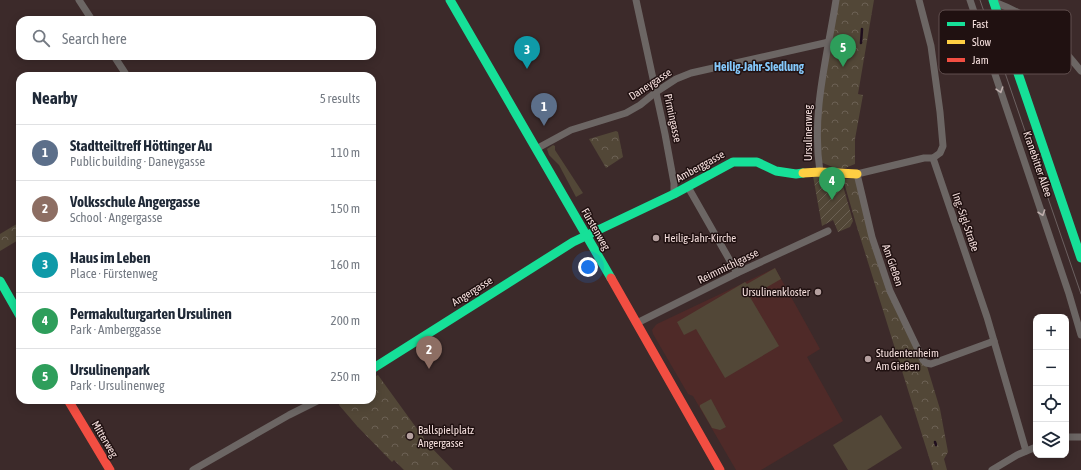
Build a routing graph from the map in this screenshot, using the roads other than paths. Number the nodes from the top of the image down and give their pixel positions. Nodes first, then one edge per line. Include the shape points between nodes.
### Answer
1 (79, 0) edge
2 (450, 0) edge
3 (636, 0) edge
4 (836, 0) edge
5 (919, 0) edge
6 (970, 0) edge
7 (994, 1) edge
8 (973, 10) edge
9 (1016, 10) edge
10 (89, 16) edge
11 (829, 42) junction
12 (1071, 59) edge
13 (117, 60) edge
14 (1081, 71) edge
15 (124, 72) edge
16 (995, 74) edge
17 (1019, 74) edge
18 (656, 92) junction
19 (536, 149) junction
20 (933, 158) junction
21 (820, 172) junction
22 (857, 174) junction
23 (688, 187) junction
24 (674, 194) junction
25 (828, 230) dead end
26 (586, 235) junction
27 (1081, 258) edge
28 (737, 273) junction
29 (0, 281) edge
30 (16, 309) edge
31 (637, 323) junction
32 (1081, 335) edge
33 (994, 341) junction
34 (376, 366) edge
35 (70, 404) edge
36 (311, 404) edge
37 (1069, 437) edge
38 (1081, 437) edge
39 (1033, 448) edge
40 (1026, 451) junction
41 (110, 470) edge
42 (193, 470) edge
43 (720, 470) edge
44 (992, 470) edge

1 - 10 street
2 - 19 street, Fürstenweg
3 - 18 street, Pirmingasse
4 - 11 street, Ursulinenweg
5 - 20 street via 931,46 940,112 943,146 940,153
6 -> 8 street, Kranebitter Allee
7 - 9 street
11 - 18 street, Daneygasse via 691,73
11 - 21 street, Ursulinenweg via 816,121
12 - 14 street
13 - 15 street
16 -> 32 street, Kranebitter Allee
17 - 27 street, Kranebitter Allee
18 - 19 street, Daneygasse via 626,113 571,130
18 - 24 street, Pirmingasse
19 - 26 street, Fürstenweg
20 - 22 street
20 - 33 street, Ing.-Sigl-Straße
21 - 22 street, Amberggasse
21 - 23 street, Amberggasse via 796,174 776,171 757,162 739,161 726,164
22 - 33 street, Am Gießen via 872,237 890,291 923,360 931,364
23 - 24 street, Amberggasse
23 - 28 street
24 - 26 street, Amberggasse
25 - 28 street, Reimmichlgasse
26 - 31 street, Fürstenweg
26 - 34 street, Angergasse via 558,250
28 - 31 street, Reimmichlgasse
29 - 30 street
31 - 43 street, Fürstenweg
33 - 40 street, Ing.-Sigl-Straße
35 - 41 street, Mitterweg
36 - 42 street
37 - 38 street
39 - 40 street
40 - 44 street

